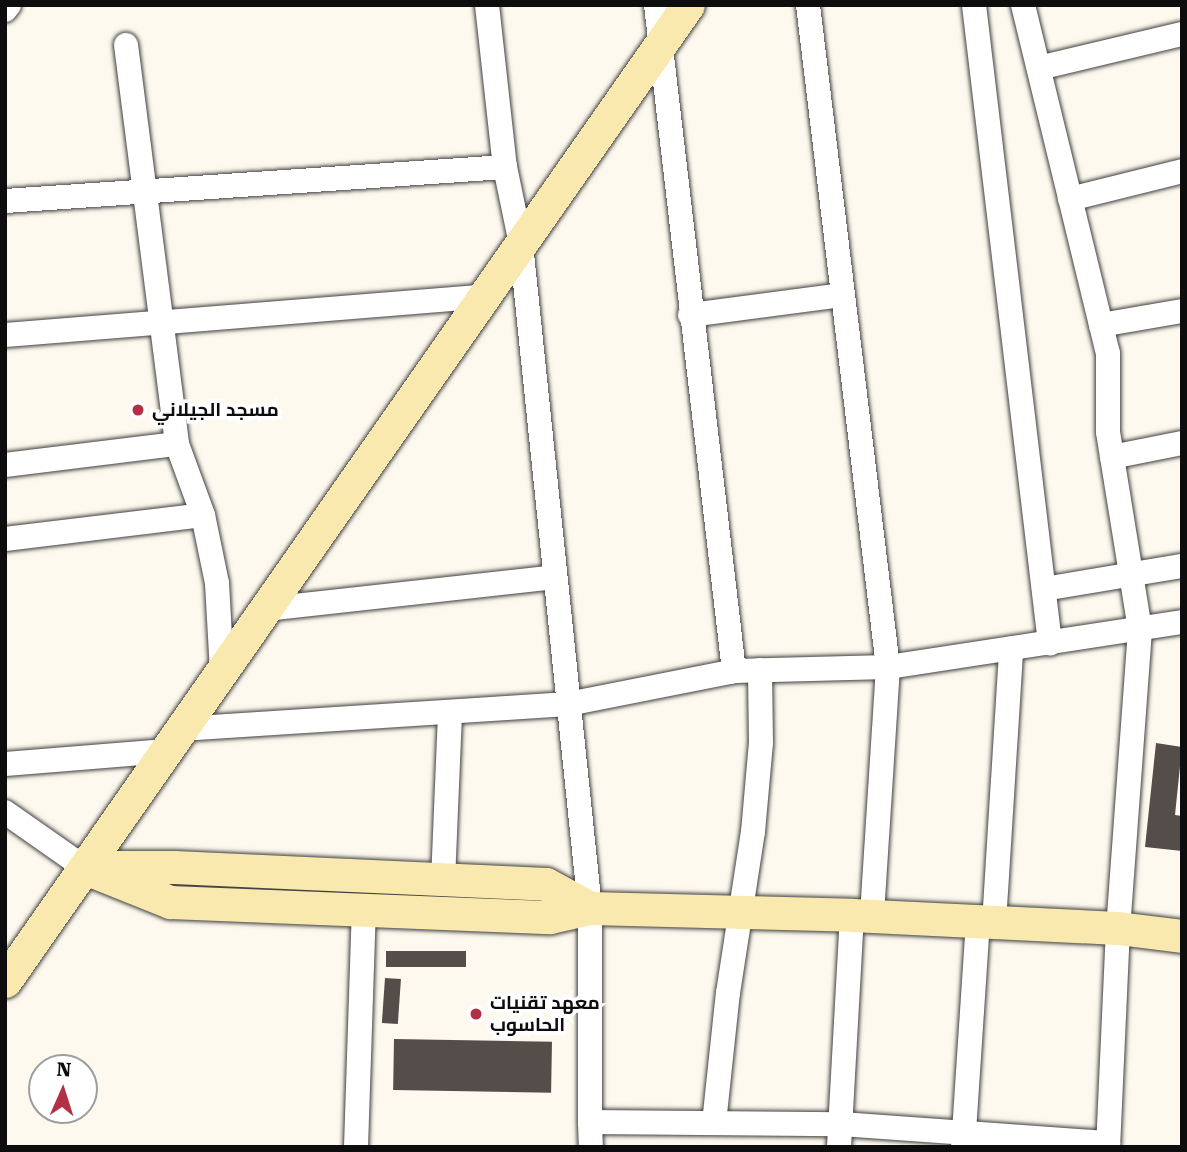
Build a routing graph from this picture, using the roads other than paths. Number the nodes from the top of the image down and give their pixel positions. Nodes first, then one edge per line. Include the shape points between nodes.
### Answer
1 (9, 5) edge
2 (487, 5) edge
3 (656, 5) edge
4 (688, 5) edge
5 (808, 5) edge
6 (974, 5) edge
7 (1023, 5) edge
8 (5, 10) edge
9 (1182, 34) edge
10 (662, 43) junction
11 (126, 46) dead end
12 (1039, 68) junction
13 (505, 167) junction
14 (1182, 172) edge
15 (145, 192) junction
16 (1070, 199) junction
17 (5, 201) edge
18 (521, 244) junction
19 (841, 295) junction
20 (485, 296) junction
21 (1182, 311) edge
22 (690, 315) junction
23 (163, 324) junction
24 (1101, 325) junction
25 (5, 335) edge
26 (1182, 443) edge
27 (177, 444) junction
28 (1112, 457) junction
29 (5, 465) edge
30 (203, 515) junction
31 (5, 539) edge
32 (1182, 566) edge
33 (554, 577) junction
34 (1131, 577) junction
35 (1044, 589) junction
36 (265, 609) junction
37 (1182, 622) edge
38 (1140, 630) junction
39 (1050, 643) junction
40 (1011, 649) junction
41 (888, 667) junction
42 (760, 670) junction
43 (734, 671) junction
44 (222, 673) junction
45 (568, 704) junction
46 (450, 712) junction
47 (174, 740) junction
48 (5, 764) edge
49 (5, 812) edge
50 (85, 867) junction
51 (443, 881) junction
52 (590, 908) junction
53 (364, 912) junction
54 (741, 913) junction
55 (862, 916) junction
56 (986, 923) junction
57 (1118, 928) junction
58 (1182, 936) edge
59 (5, 981) edge
60 (714, 1123) junction
61 (590, 1135) edge
62 (840, 1135) edge
63 (964, 1140) edge
64 (1108, 1145) edge
65 (356, 1147) edge

1 - 8 street
2 - 13 street
3 - 10 street
4 - 10 street
5 - 19 street
6 - 35 street
7 - 12 street
9 - 12 street
10 - 18 street
10 - 22 street
11 - 15 street
12 - 16 street
13 - 15 street
13 - 18 street
14 - 16 street
15 - 17 street
15 - 23 street
16 - 24 street
18 - 20 street
18 - 33 street
19 - 22 street
19 - 41 street
20 - 23 street
20 - 36 street
21 - 24 street
22 - 43 street
23 - 25 street
23 - 27 street
24 - 28 street via 1108,353
26 - 28 street
27 - 29 street
27 - 30 street
28 - 34 street
30 - 31 street
30 - 44 street via 217,583
32 - 34 street
33 - 36 street
33 - 45 street
34 - 35 street
34 - 38 street
35 - 39 street
36 - 44 street
37 - 38 street
38 - 39 street
38 - 57 street
39 - 40 street
40 - 41 street
40 - 56 street
41 - 42 street
41 - 55 street
42 - 43 street
42 - 54 street via 761,743
43 - 45 street
44 - 47 street
45 - 46 street
45 - 52 street
46 - 47 street
46 - 51 street
47 - 48 street
47 - 50 street
49 - 50 street
50 - 51 street
50 - 53 street via 170,902
50 - 59 street
51 - 52 street via 546,884
52 - 53 street via 550,917
52 - 54 street
52 - 61 street
53 - 65 street
54 - 55 street
54 - 60 street
55 - 56 street
55 - 62 street
56 - 57 street
56 - 63 street
57 - 58 street
57 - 64 street
60 - 61 street
60 - 62 street
62 - 63 street
63 - 64 street

